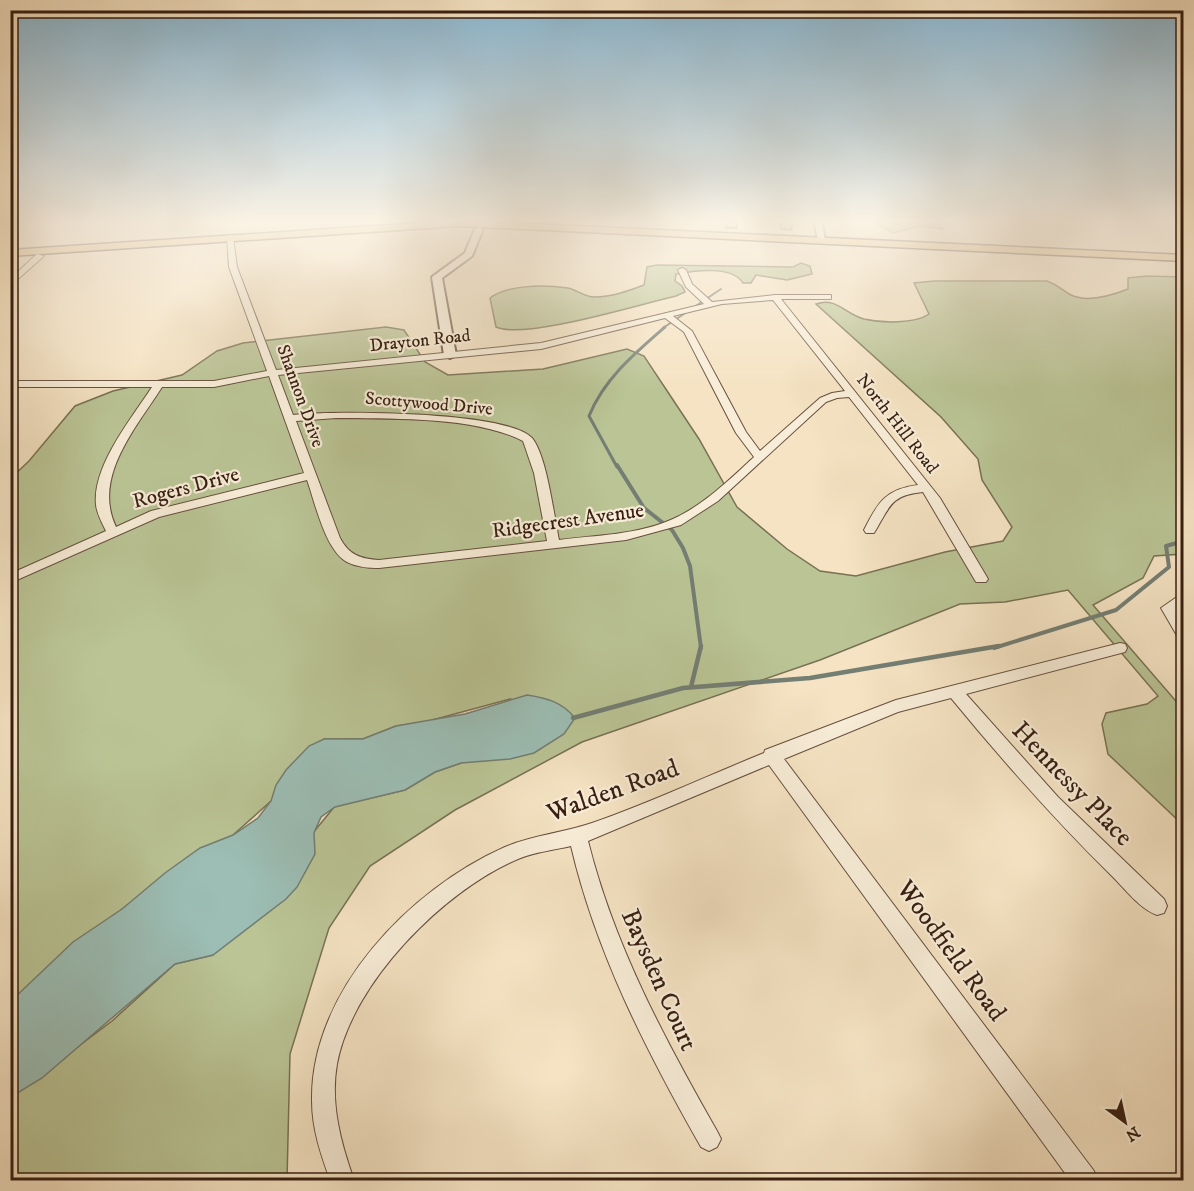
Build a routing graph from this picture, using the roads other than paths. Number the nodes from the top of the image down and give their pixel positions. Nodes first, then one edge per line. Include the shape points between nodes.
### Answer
1 (237, 278) edge
2 (437, 278) edge
3 (686, 278) edge
4 (775, 297) junction
5 (828, 297) dead end
6 (709, 304) junction
7 (666, 315) junction
8 (450, 355) junction
9 (271, 373) junction
10 (10, 384) edge
11 (158, 385) junction
12 (852, 394) junction
13 (288, 419) junction
14 (759, 457) junction
15 (311, 475) junction
16 (927, 488) junction
17 (870, 530) dead end
18 (112, 532) junction
19 (555, 545) junction
20 (352, 561) joint
21 (10, 579) edge
22 (981, 579) dead end
23 (1184, 596) edge
24 (1184, 635) edge
25 (1120, 648) dead end
26 (955, 691) junction
27 (771, 755) junction
28 (578, 836) junction
29 (1157, 906) dead end
30 (709, 1139) dead end
31 (342, 1180) edge
32 (1085, 1180) edge

1 - 9 street, Shannon Drive
2 - 8 street
3 - 6 street
4 - 5 street, Drayton Road
4 - 6 street, Drayton Road
4 - 12 street, North Hill Road
6 - 7 street, Drayton Road
7 - 8 street, Drayton Road via 556,343
7 - 14 street via 688,331 741,433
8 - 9 street, Drayton Road
9 - 11 street, Drayton Road via 214,384
9 - 13 street, Shannon Drive
10 - 11 street, Drayton Road
11 - 18 street via 103,484 102,506
12 - 14 street, Ridgecrest Avenue via 823,400
12 - 16 street, North Hill Road
13 - 15 street, Shannon Drive
13 - 19 street, Scottywood Drive via 339,414 492,426 518,433 531,447
14 - 19 street, Ridgecrest Avenue via 714,499 677,522 626,536
15 - 18 street, Rogers Drive via 155,514
15 - 20 street, Shannon Drive via 339,548
16 - 17 street via 887,498
16 - 22 street, North Hill Road
18 - 21 street, Rogers Drive
19 - 20 street, Ridgecrest Avenue via 379,564
23 - 24 street via 1168,608
25 - 26 street, Walden Road
26 - 27 street, Walden Road via 866,717
26 - 29 street, Hennessy Place via 1035,787
27 - 28 street, Walden Road
27 - 32 street, Woodfield Road
28 - 30 street, Baysden Court via 584,869 599,912 634,994 671,1074
28 - 31 street, Walden Road via 514,852 462,882 394,938 364,972 339,1019 325,1074 326,1134

